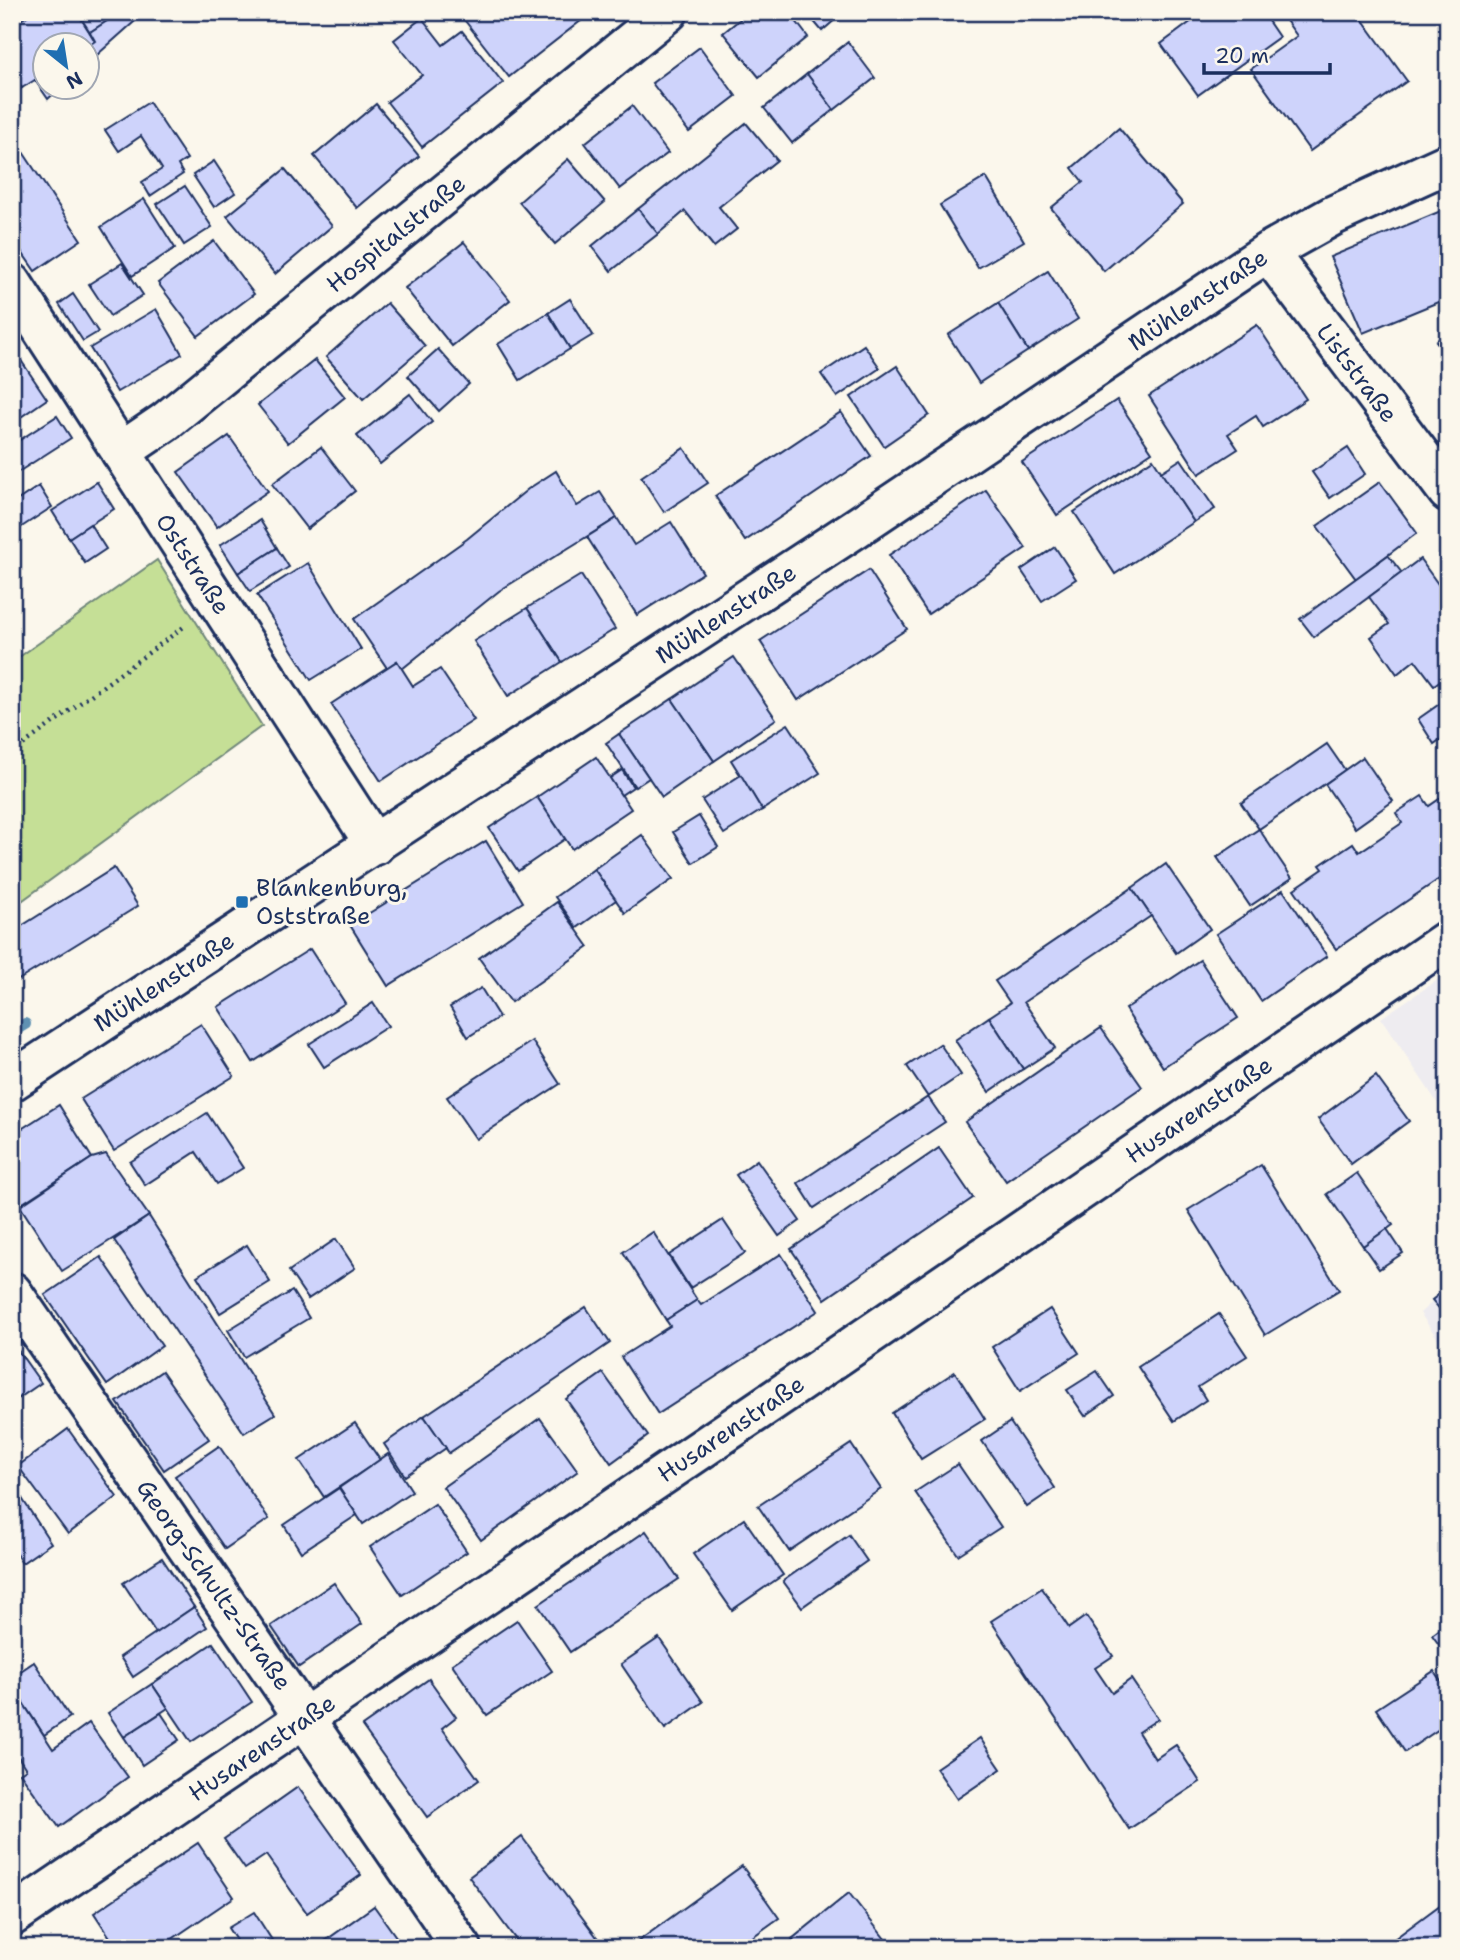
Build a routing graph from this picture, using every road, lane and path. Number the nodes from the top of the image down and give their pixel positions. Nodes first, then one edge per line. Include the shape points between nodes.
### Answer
1 (668, 12) edge
2 (1448, 163) edge
3 (1268, 252) junction
4 (12, 283) edge
5 (121, 452) junction
6 (1448, 492) edge
7 (218, 604) junction
8 (12, 753) edge
9 (375, 845) junction
10 (1448, 940) edge
11 (12, 1081) edge
12 (12, 1292) edge
13 (306, 1718) junction
14 (12, 1916) edge
15 (463, 1948) edge

1 - 5 street, Hospitalstraße via 165,422
2 - 3 street, Mühlenstraße via 1334,215
3 - 6 street, Liststraße
3 - 9 street, Mühlenstraße
4 - 5 street, Oststraße
5 - 7 street, Oststraße
7 - 8 path
7 - 9 street, Oststraße
9 - 11 street, Mühlenstraße
10 - 13 street, Husarenstraße
12 - 13 street, Georg-Schultz-Straße
13 - 14 street, Husarenstraße
13 - 15 street, Georg-Schultz-Straße

